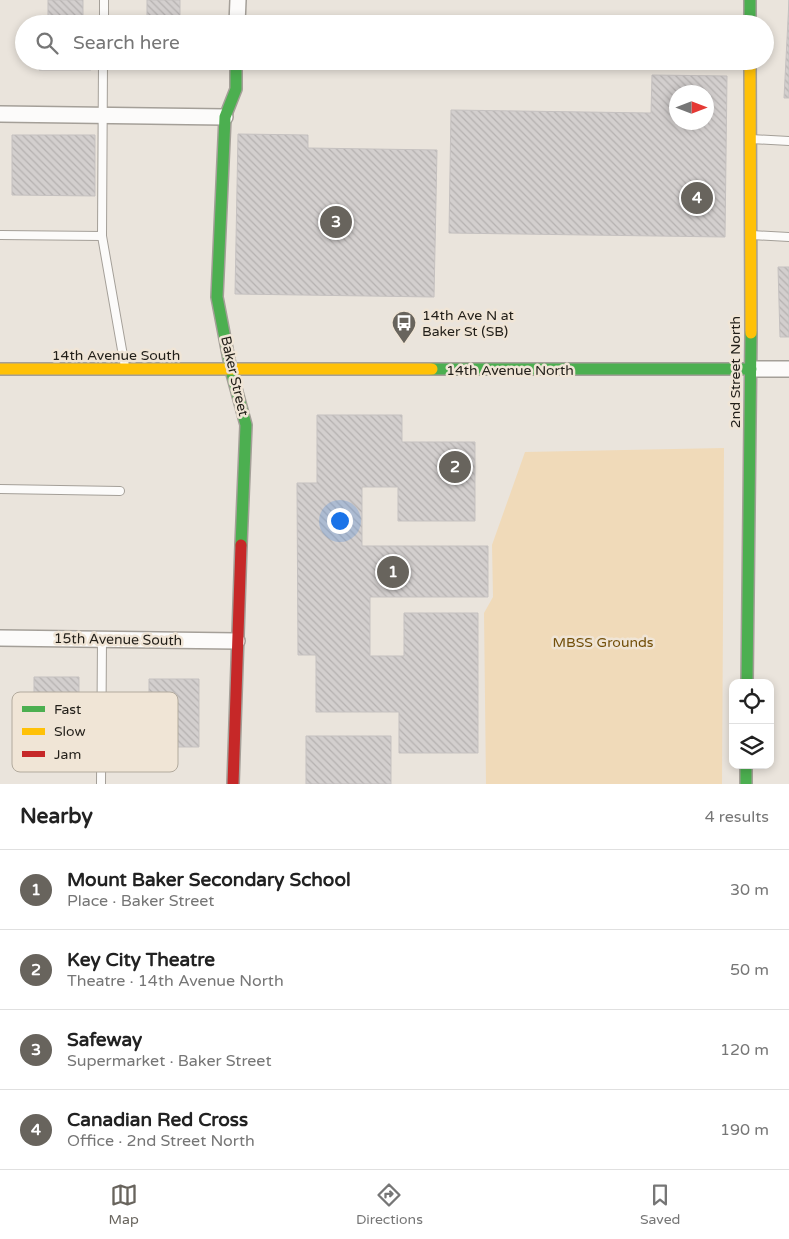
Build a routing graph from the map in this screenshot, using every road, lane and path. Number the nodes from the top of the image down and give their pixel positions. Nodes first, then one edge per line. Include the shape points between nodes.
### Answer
1 (104, 0) edge
2 (238, 0) edge
3 (750, 0) edge
4 (104, 15) edge
5 (237, 15) edge
6 (750, 15) edge
7 (103, 70) edge
8 (236, 70) edge
9 (750, 70) edge
10 (0, 114) edge
11 (103, 115) junction
12 (225, 118) junction
13 (750, 139) junction
14 (789, 141) edge
15 (0, 234) edge
16 (750, 235) junction
17 (102, 236) junction
18 (789, 237) edge
19 (0, 369) edge
20 (751, 369) junction
21 (789, 369) edge
22 (125, 370) junction
23 (231, 370) junction
24 (0, 489) edge
25 (120, 491) dead end
26 (0, 638) edge
27 (102, 639) junction
28 (236, 641) junction
29 (747, 679) edge
30 (102, 692) edge
31 (746, 769) edge
32 (233, 784) edge
33 (746, 784) edge

1 - 4 lane
2 - 5 street
3 - 6 street
7 - 11 lane
8 - 12 street, Baker Street via 236,89
9 - 13 street, 2nd Street North
10 - 11 street
11 - 12 street
11 - 17 lane
12 - 23 street, Baker Street via 218,296
13 - 14 lane
13 - 16 street, 2nd Street North
15 - 17 lane
16 - 18 lane
16 - 20 street, 2nd Street North
17 - 22 lane
19 - 22 street, 14th Avenue South
20 - 21 street, 14th Avenue North
20 - 23 street, 14th Avenue North
20 - 29 street, 2nd Street North
22 - 23 street, 14th Avenue South
23 - 28 street, Baker Street via 246,425
24 - 25 lane
26 - 27 street, 15th Avenue South
27 - 28 street, 15th Avenue South
27 - 30 lane
28 - 32 street, Baker Street
31 - 33 street

